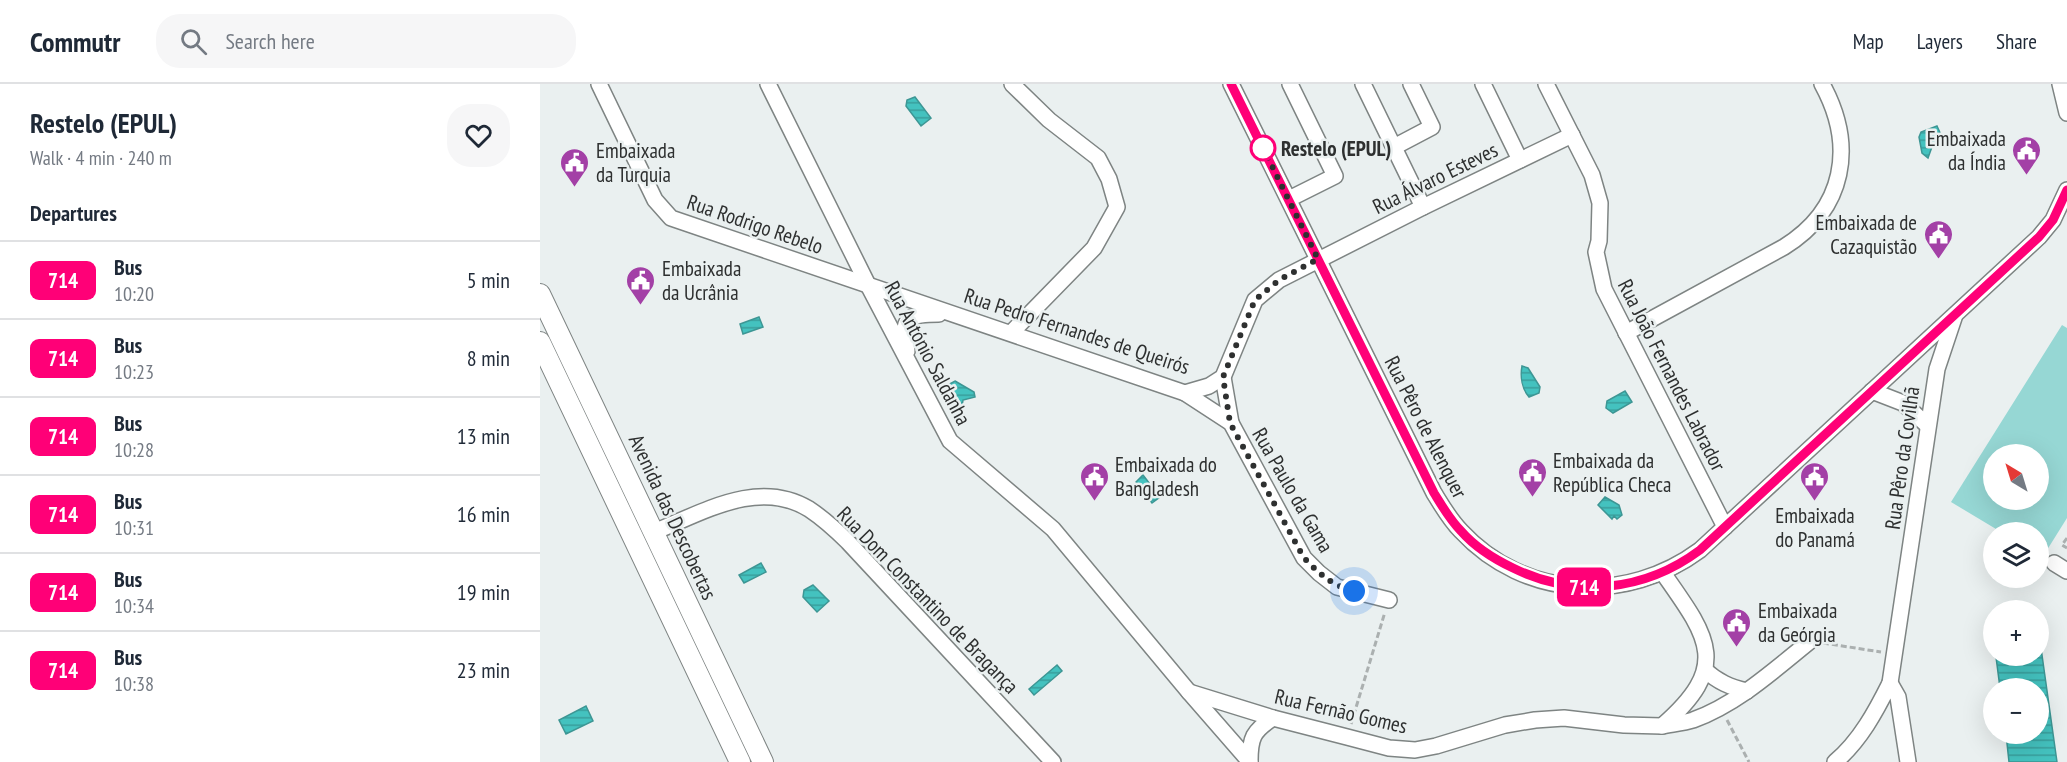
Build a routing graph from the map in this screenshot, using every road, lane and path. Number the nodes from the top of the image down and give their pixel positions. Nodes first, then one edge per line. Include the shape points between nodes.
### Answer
1 (598, 84) edge
2 (768, 84) edge
3 (1012, 84) edge
4 (1232, 84) edge
5 (1290, 84) edge
6 (1363, 84) edge
7 (1411, 84) edge
8 (1483, 84) edge
9 (1546, 84) edge
10 (1822, 84) edge
11 (2060, 84) edge
12 (2067, 113) edge
13 (1572, 135) junction
14 (1394, 147) junction
15 (1520, 160) junction
16 (2067, 190) edge
17 (1289, 199) junction
18 (1423, 207) junction
19 (1318, 259) junction
20 (868, 285) junction
21 (540, 294) edge
22 (954, 314) junction
23 (1954, 315) junction
24 (1011, 333) junction
25 (1626, 333) junction
26 (540, 342) edge
27 (910, 366) junction
28 (1223, 377) junction
29 (1872, 391) junction
30 (1185, 393) junction
31 (1230, 423) junction
32 (1927, 425) junction
33 (1725, 526) junction
34 (654, 532) junction
35 (2067, 538) edge
36 (2067, 548) edge
37 (1663, 573) junction
38 (1389, 600) dead end
39 (1381, 625) dead end
40 (1809, 642) dead end
41 (1826, 643) dead end
42 (1895, 654) junction
43 (1705, 670) junction
44 (1890, 683) junction
45 (1747, 691) junction
46 (1189, 692) junction
47 (1721, 708) junction
48 (1354, 713) dead end
49 (1273, 718) junction
50 (1662, 726) junction
51 (740, 762) edge
52 (763, 762) edge
53 (1053, 762) edge
54 (1250, 762) edge
55 (1749, 762) edge
56 (1835, 762) edge
57 (1908, 762) edge

1 - 20 street, Rua Rodrigo Rebelo via 655,200 671,218
2 - 20 street, Rua António Saldanha
3 - 24 street via 1049,120 1098,158 1117,207 1094,248
4 - 17 street, Rua Pêro de Alenquer
5 - 17 street via 1335,176
6 - 14 street
7 - 14 street via 1432,127
8 - 15 street
9 - 13 street, Rua João Fernandes Labrador
10 - 25 street via 1835,108 1842,151 1838,180 1818,219 1784,247
11 - 12 street
13 - 15 street, Rua Álvaro Esteves
13 - 25 street, Rua João Fernandes Labrador via 1592,175 1600,203 1596,252 1600,277
14 - 18 street
15 - 18 street, Rua Álvaro Esteves
16 - 23 street, Rua Pêro da Covilhã via 2053,220 2039,237
17 - 19 street, Rua Pêro de Alenquer
18 - 19 street, Rua Álvaro Esteves
19 - 28 street via 1279,280 1255,300
19 - 37 street, Rua Pêro de Alenquer via 1434,493 1461,531 1496,560 1542,581 1573,587 1613,586
20 - 22 street, Rua Pedro Fernandes de Queirós
20 - 27 street, Rua António Saldanha
21 - 34 main road, Avenida das Descobertas
22 - 24 street, Rua Pedro Fernandes de Queirós
22 - 27 street via 917,314 907,321 903,331
23 - 29 street, Rua Pêro de Alenquer
23 - 32 street, Rua Pêro da Covilhã via 1937,369
24 - 30 street, Rua Pedro Fernandes de Queirós
25 - 33 street, Rua João Fernandes Labrador
26 - 51 main road, Avenida das Descobertas
27 - 46 street, Rua António Saldanha via 950,441 1053,529
28 - 30 street, Rua Pedro Fernandes de Queirós
28 - 31 street, Rua Paulo da Gama
29 - 32 street via 1903,403
29 - 33 street, Rua Pêro de Alenquer
30 - 31 street, Rua Paulo da Gama
31 - 38 street, Rua Paulo da Gama via 1304,558 1337,587
32 - 42 street, Rua Pêro da Covilhã
33 - 37 street, Rua Pêro de Alenquer via 1700,550
34 - 52 main road, Avenida das Descobertas
34 - 53 street, Rua Dom Constantino de Bragança via 748,497 764,496 807,508 848,542
35 - 36 path via 2062,545
37 - 43 street via 1696,621 1705,645
39 - 48 path
40 - 45 street, Rua Fernão Gomes
41 - 42 path
42 - 44 street, Rua Pêro da Covilhã
43 - 45 street via 1731,687
43 - 50 street via 1684,706
44 - 56 street, Rua Pêro da Covilhã via 1866,726
44 - 57 street via 1898,697
45 - 47 street, Rua Fernão Gomes
46 - 49 street, Rua Fernão Gomes
46 - 54 street, Rua António Saldanha
47 - 50 street, Rua Fernão Gomes via 1692,720
47 - 55 path
49 - 50 street, Rua Fernão Gomes via 1389,748 1415,750 1535,720 1564,718
49 - 54 street via 1258,727 1250,742

